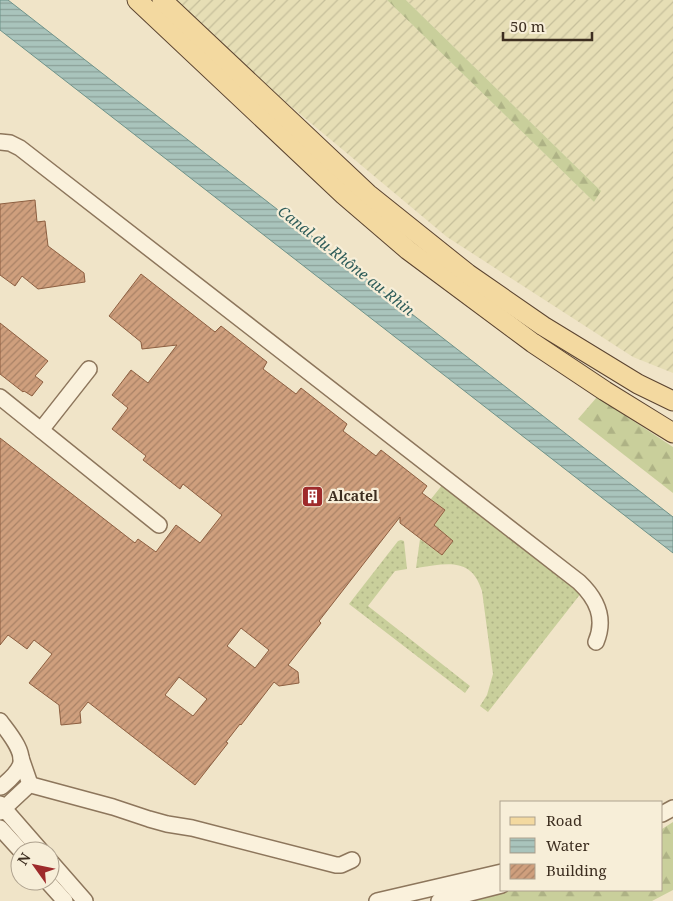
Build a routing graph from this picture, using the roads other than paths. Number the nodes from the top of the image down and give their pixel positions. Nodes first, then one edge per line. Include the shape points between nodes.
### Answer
1 (137, 0) edge
2 (162, 0) edge
3 (0, 142) edge
4 (90, 369) dead end
5 (0, 397) edge
6 (673, 401) edge
7 (41, 430) junction
8 (673, 433) edge
9 (160, 525) dead end
10 (596, 642) dead end
11 (0, 721) edge
12 (22, 758) junction
13 (30, 784) junction
14 (1, 787) edge
15 (1, 808) edge
16 (0, 828) edge
17 (12, 841) edge
18 (32, 841) edge
19 (352, 860) dead end
20 (500, 872) edge
21 (60, 873) edge
22 (500, 886) edge
23 (56, 891) edge
24 (65, 901) edge
25 (85, 901) edge
26 (377, 901) edge
27 (439, 901) edge

1 - 8 main road via 344,195 408,250 533,343
2 - 6 main road via 368,194 468,274 544,326 638,384
3 - 10 street via 20,148 579,582 590,592 598,609 600,628
4 - 7 street
5 - 7 street
7 - 9 street
11 - 12 street
12 - 13 street
12 - 14 street via 19,768
13 - 15 street
13 - 19 street via 167,824 336,865
15 - 18 street
16 - 17 street
20 - 26 street
21 - 25 street
22 - 27 street
23 - 24 street

